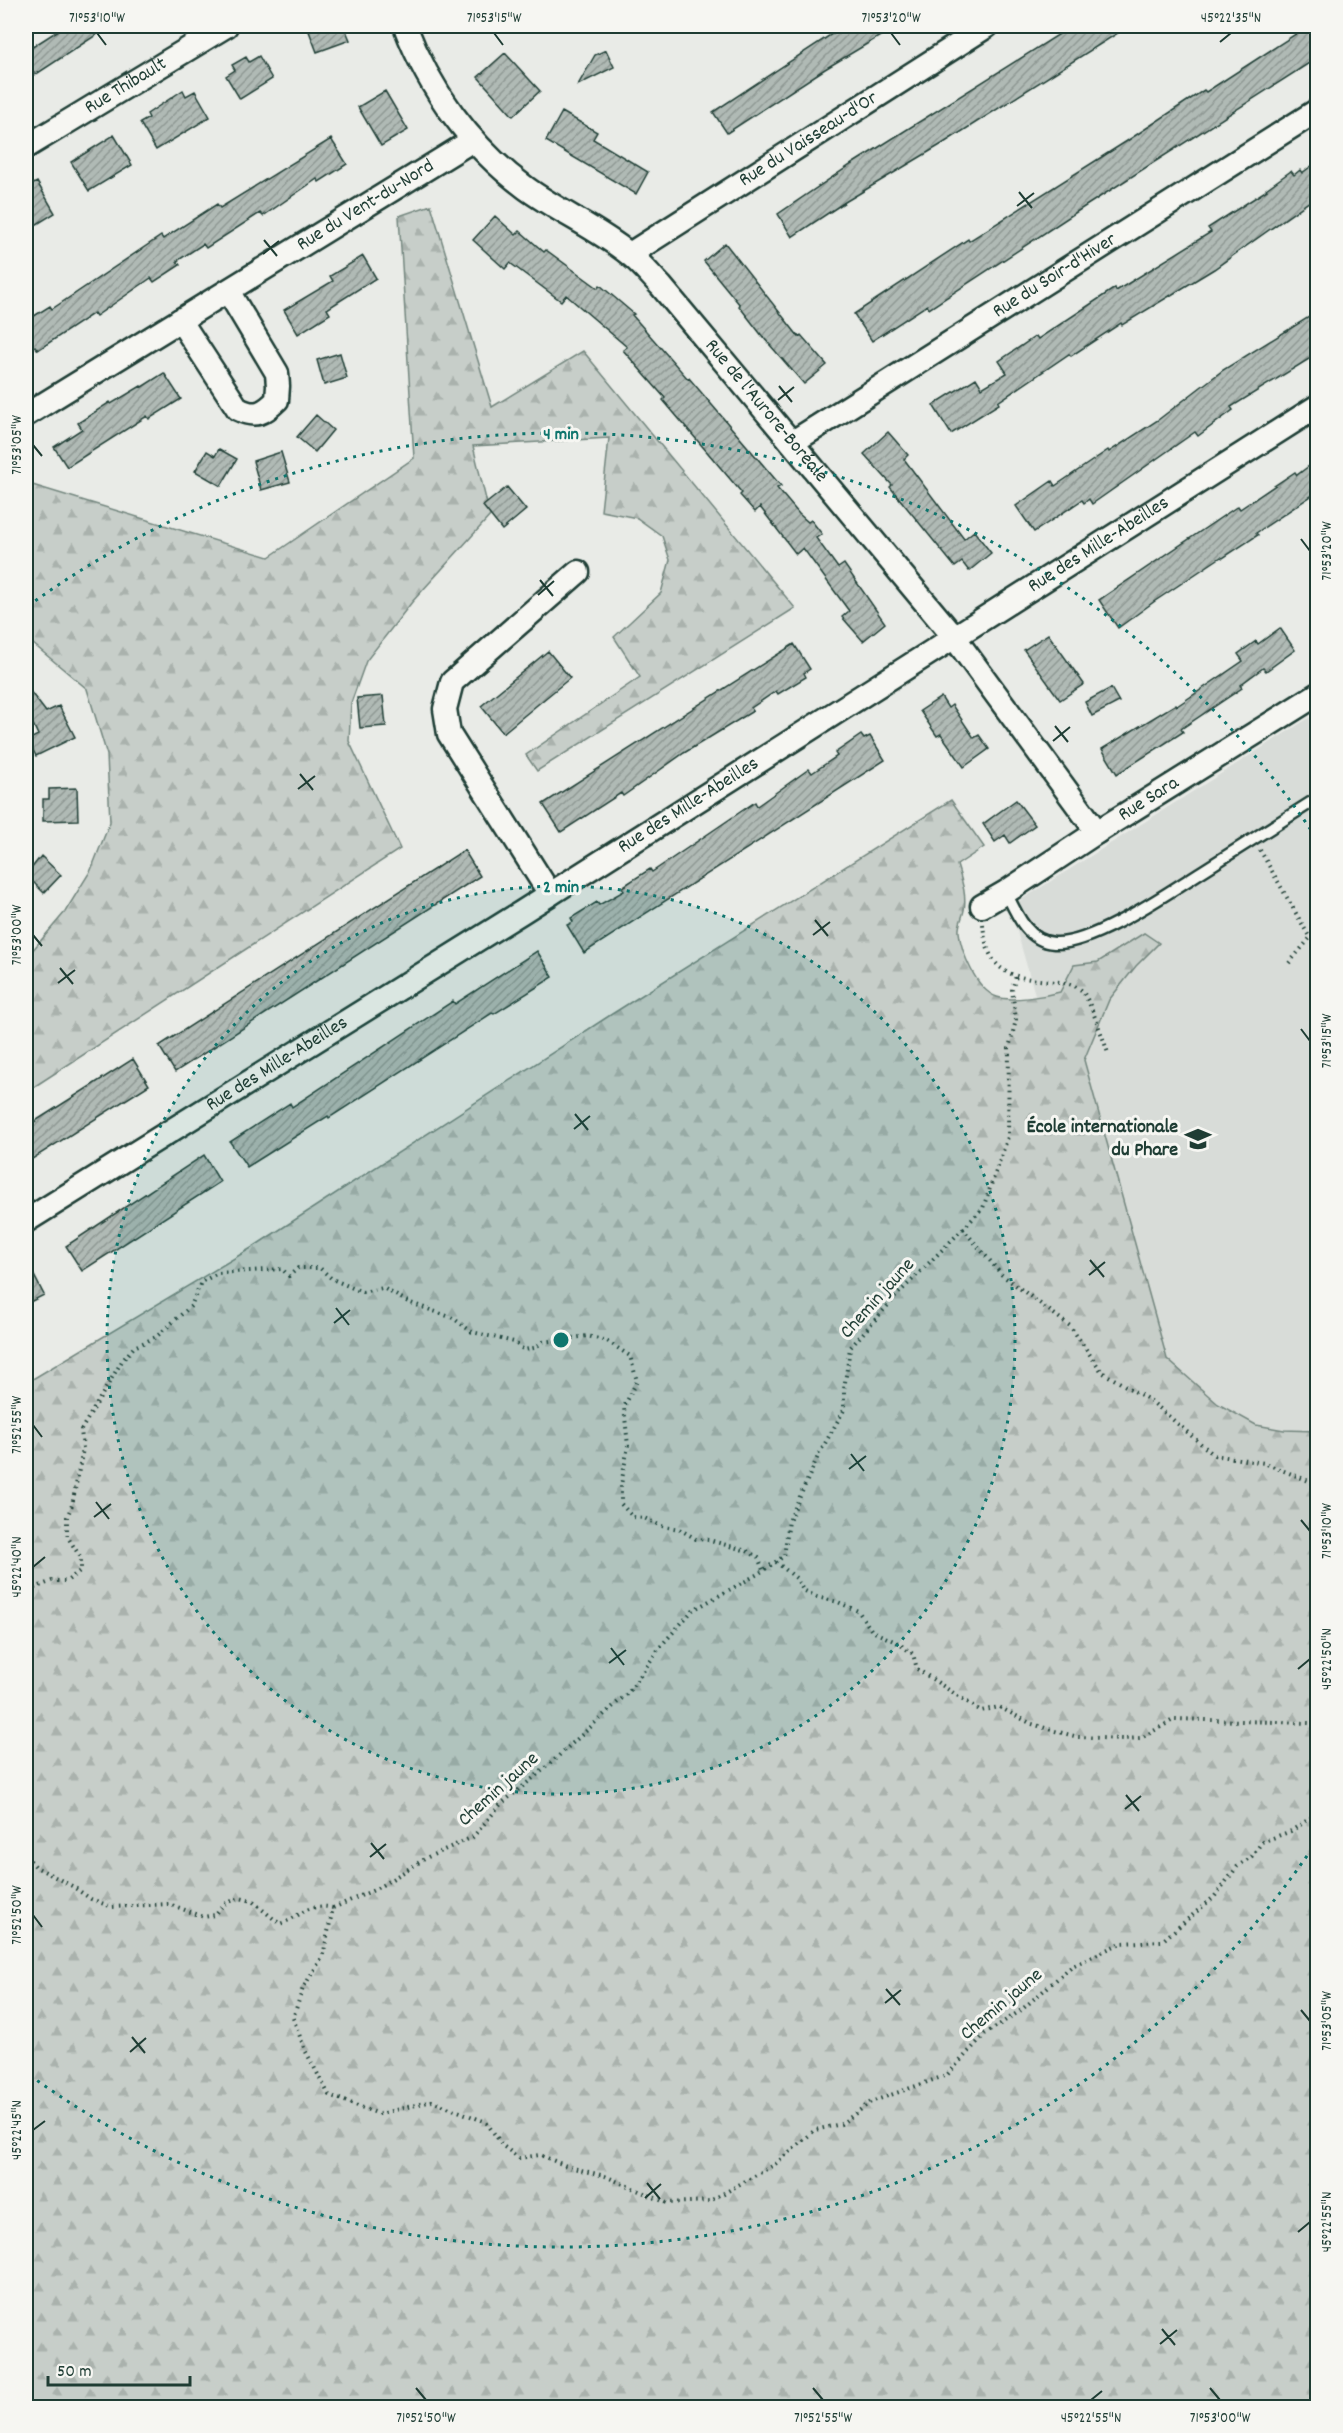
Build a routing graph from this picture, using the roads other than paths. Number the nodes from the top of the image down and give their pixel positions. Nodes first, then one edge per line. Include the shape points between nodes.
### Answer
1 (226, 26) edge
2 (405, 26) edge
3 (987, 26) edge
4 (197, 33) edge
5 (1317, 110) edge
6 (473, 140) junction
7 (26, 147) edge
8 (630, 254) junction
9 (228, 291) junction
10 (180, 320) junction
11 (1317, 406) edge
12 (26, 415) edge
13 (793, 442) junction
14 (578, 572) dead end
15 (954, 637) junction
16 (1317, 694) edge
17 (1317, 798) edge
18 (1097, 832) junction
19 (1006, 892) junction
20 (550, 894) junction
21 (982, 906) road end
22 (26, 1221) edge

1 - 4 street, Rue Thibault
2 - 6 street, Rue de l'Aurore-Boréale via 428,76
3 - 8 street, Rue du Vaisseau-d'Or
4 - 7 street, Rue Thibault
5 - 13 street, Rue du Soir-d'Hiver
6 - 8 street, Rue de l'Aurore-Boréale via 527,189
6 - 9 street, Rue du Vent-du-Nord
8 - 13 street, Rue de l'Aurore-Boréale
9 - 10 street, Rue du Vent-du-Nord
9 - 10 street via 277,373 277,400 260,414 250,415 238,409
10 - 12 street, Rue du Vent-du-Nord
11 - 15 street, Rue des Mille-Abeilles
13 - 15 street, Rue de l'Aurore-Boréale
14 - 20 street via 452,682 445,709 449,734
15 - 18 street, Rue de l'Aurore-Boréale
15 - 20 street, Rue des Mille-Abeilles
16 - 18 street, Rue Sara
17 - 19 lane via 1121,921 1074,940 1053,944 1035,937 1021,922
18 - 19 street, Rue Sara
19 - 21 street, Rue Sara
20 - 22 street, Rue des Mille-Abeilles

